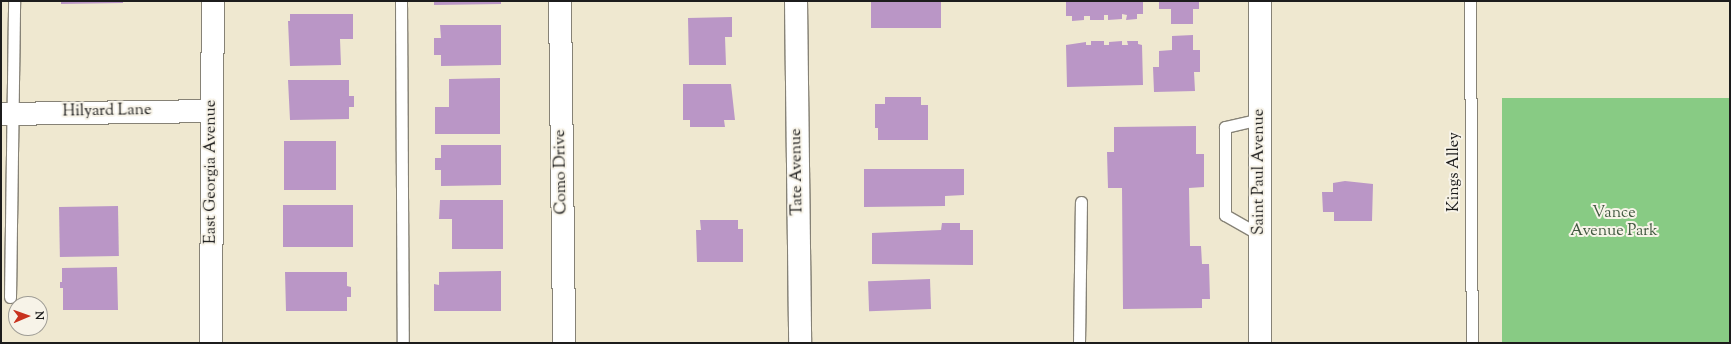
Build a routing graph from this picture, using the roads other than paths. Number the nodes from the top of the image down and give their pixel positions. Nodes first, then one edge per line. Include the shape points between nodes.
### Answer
1 (14, 1) edge
2 (213, 1) edge
3 (401, 1) edge
4 (560, 1) edge
5 (796, 1) edge
6 (1260, 1) edge
7 (1470, 1) edge
8 (212, 111) junction
9 (7, 114) edge
10 (1260, 119) junction
11 (1081, 202) dead end
12 (1260, 235) junction
13 (10, 296) edge
14 (211, 343) edge
15 (403, 343) edge
16 (564, 343) edge
17 (800, 343) edge
18 (1079, 343) edge
19 (1260, 343) edge
20 (1472, 343) edge

1 - 9 lane
2 - 8 street, East Georgia Avenue
3 - 15 lane
4 - 16 street, Como Drive
5 - 17 street, Tate Avenue
6 - 10 street, Saint Paul Avenue
7 - 20 lane, Kings Alley
8 - 9 street, Hilyard Lane
8 - 14 street, East Georgia Avenue
9 - 13 lane
10 - 12 street, Saint Paul Avenue
10 - 12 lane via 1225,127 1226,216
11 - 18 lane
12 - 19 street, Saint Paul Avenue

